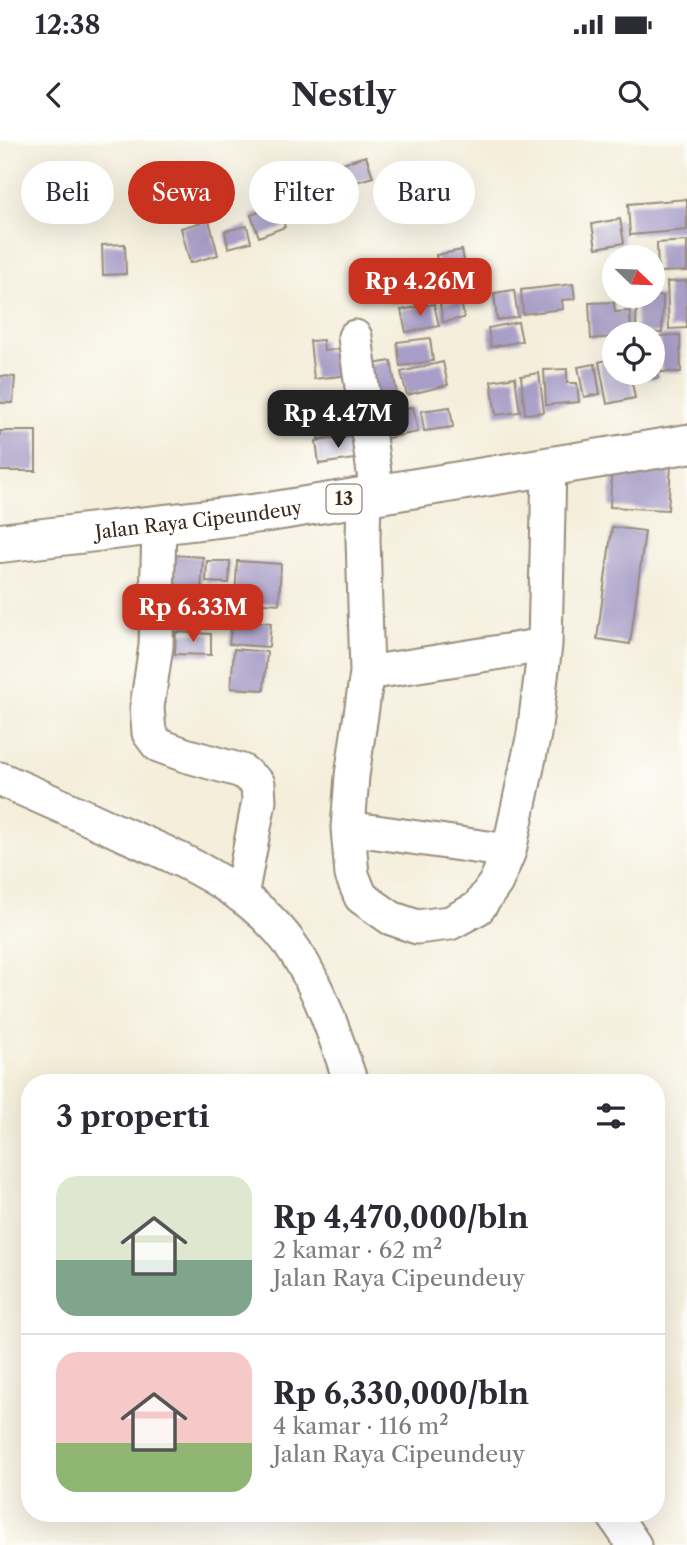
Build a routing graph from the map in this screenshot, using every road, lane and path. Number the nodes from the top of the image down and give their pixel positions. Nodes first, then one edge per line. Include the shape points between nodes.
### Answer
1 (355, 337) dead end
2 (687, 444) edge
3 (549, 466) junction
4 (371, 495) junction
5 (159, 525) junction
6 (0, 543) edge
7 (545, 645) junction
8 (367, 673) junction
9 (0, 779) edge
10 (348, 828) junction
11 (509, 851) junction
12 (241, 896) junction
13 (348, 1074) edge
14 (618, 1522) edge
15 (634, 1545) edge

1 - 4 street
2 - 3 highway, Jalan Raya Cipeundeuy / 13
3 - 4 highway, Jalan Raya Cipeundeuy / 13
3 - 7 street
4 - 5 highway, Jalan Raya Cipeundeuy / 13
4 - 8 street via 363,538
5 - 6 highway, Jalan Raya Cipeundeuy / 13
5 - 12 street via 149,733 158,744 243,771 258,784 259,801
7 - 8 street
7 - 11 street via 534,734
8 - 10 street
9 - 12 street via 149,845 214,877
10 - 11 street
10 - 11 street via 352,875 361,897 391,918 417,928 450,923 478,908 496,883
12 - 13 street via 295,950 317,992
14 - 15 street

